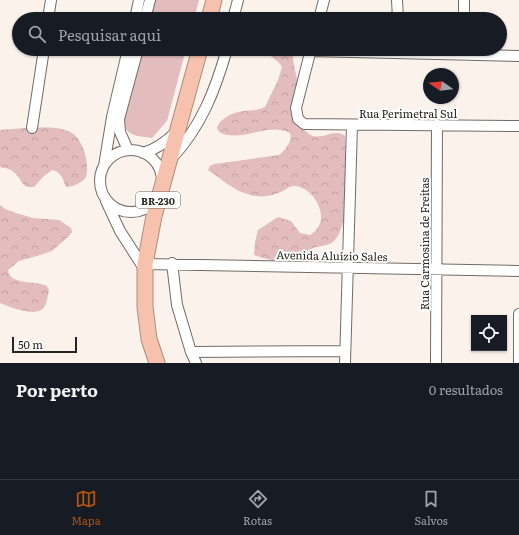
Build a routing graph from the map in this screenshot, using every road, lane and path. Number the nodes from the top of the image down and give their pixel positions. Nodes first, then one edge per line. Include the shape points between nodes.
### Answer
1 (51, 0) edge
2 (139, 0) edge
3 (150, 0) edge
4 (214, 0) edge
5 (238, 0) edge
6 (324, 0) edge
7 (397, 0) edge
8 (464, 0) edge
9 (49, 12) edge
10 (136, 12) edge
11 (147, 12) edge
12 (211, 12) edge
13 (235, 12) edge
14 (321, 12) edge
15 (398, 12) edge
16 (464, 12) edge
17 (507, 55) edge
18 (43, 56) edge
19 (126, 56) edge
20 (136, 56) edge
21 (198, 56) edge
22 (225, 56) edge
23 (309, 56) edge
24 (519, 56) edge
25 (352, 125) junction
26 (437, 126) junction
27 (519, 126) edge
28 (32, 128) dead end
29 (178, 131) junction
30 (128, 150) junction
31 (143, 152) junction
32 (169, 160) junction
33 (104, 167) junction
34 (161, 189) junction
35 (104, 198) junction
36 (172, 264) junction
37 (145, 267) junction
38 (348, 267) junction
39 (436, 269) junction
40 (519, 271) edge
41 (519, 314) edge
42 (345, 351) junction
43 (191, 352) junction
44 (157, 363) edge
45 (196, 363) edge
46 (345, 363) edge
47 (436, 363) edge
48 (519, 363) edge

1 - 9 street
2 - 10 street
3 - 11 street
4 - 12 highway
5 - 13 street
6 - 14 street
7 - 15 street
8 - 16 street
17 - 24 street
18 - 28 street
19 - 33 street via 112,117
20 - 30 street via 119,119 120,132
21 - 29 highway, BR-230
22 - 32 street via 217,82 199,121 189,139
23 - 25 street, Rua Perimetral Sul via 296,108 298,119 304,124
25 - 26 street, Rua Perimetral Sul
25 - 38 street
26 - 27 street, Rua Perimetral Sul
26 - 39 street, Rua Carmosina de Freitas
29 - 31 street via 161,146
29 - 32 highway, BR-230
30 - 31 street
30 - 33 street via 114,155
31 - 34 street via 150,156 159,168 162,175
32 - 34 highway, BR-230
33 - 35 street via 100,182
34 - 35 street via 157,199 135,212 120,210
34 - 37 highway, BR-230
35 - 37 street via 120,231
36 - 37 street, Avenida Aluízio Sales
36 - 38 street, Avenida Aluízio Sales
36 - 43 street via 177,305
37 - 44 highway, BR-230 via 146,315
38 - 39 street, Avenida Aluízio Sales
38 - 42 street
39 - 40 street, Avenida Aluízio Sales
39 - 47 street, Rua Carmosina de Freitas
41 - 48 street
42 - 43 street
42 - 46 street
43 - 45 street

